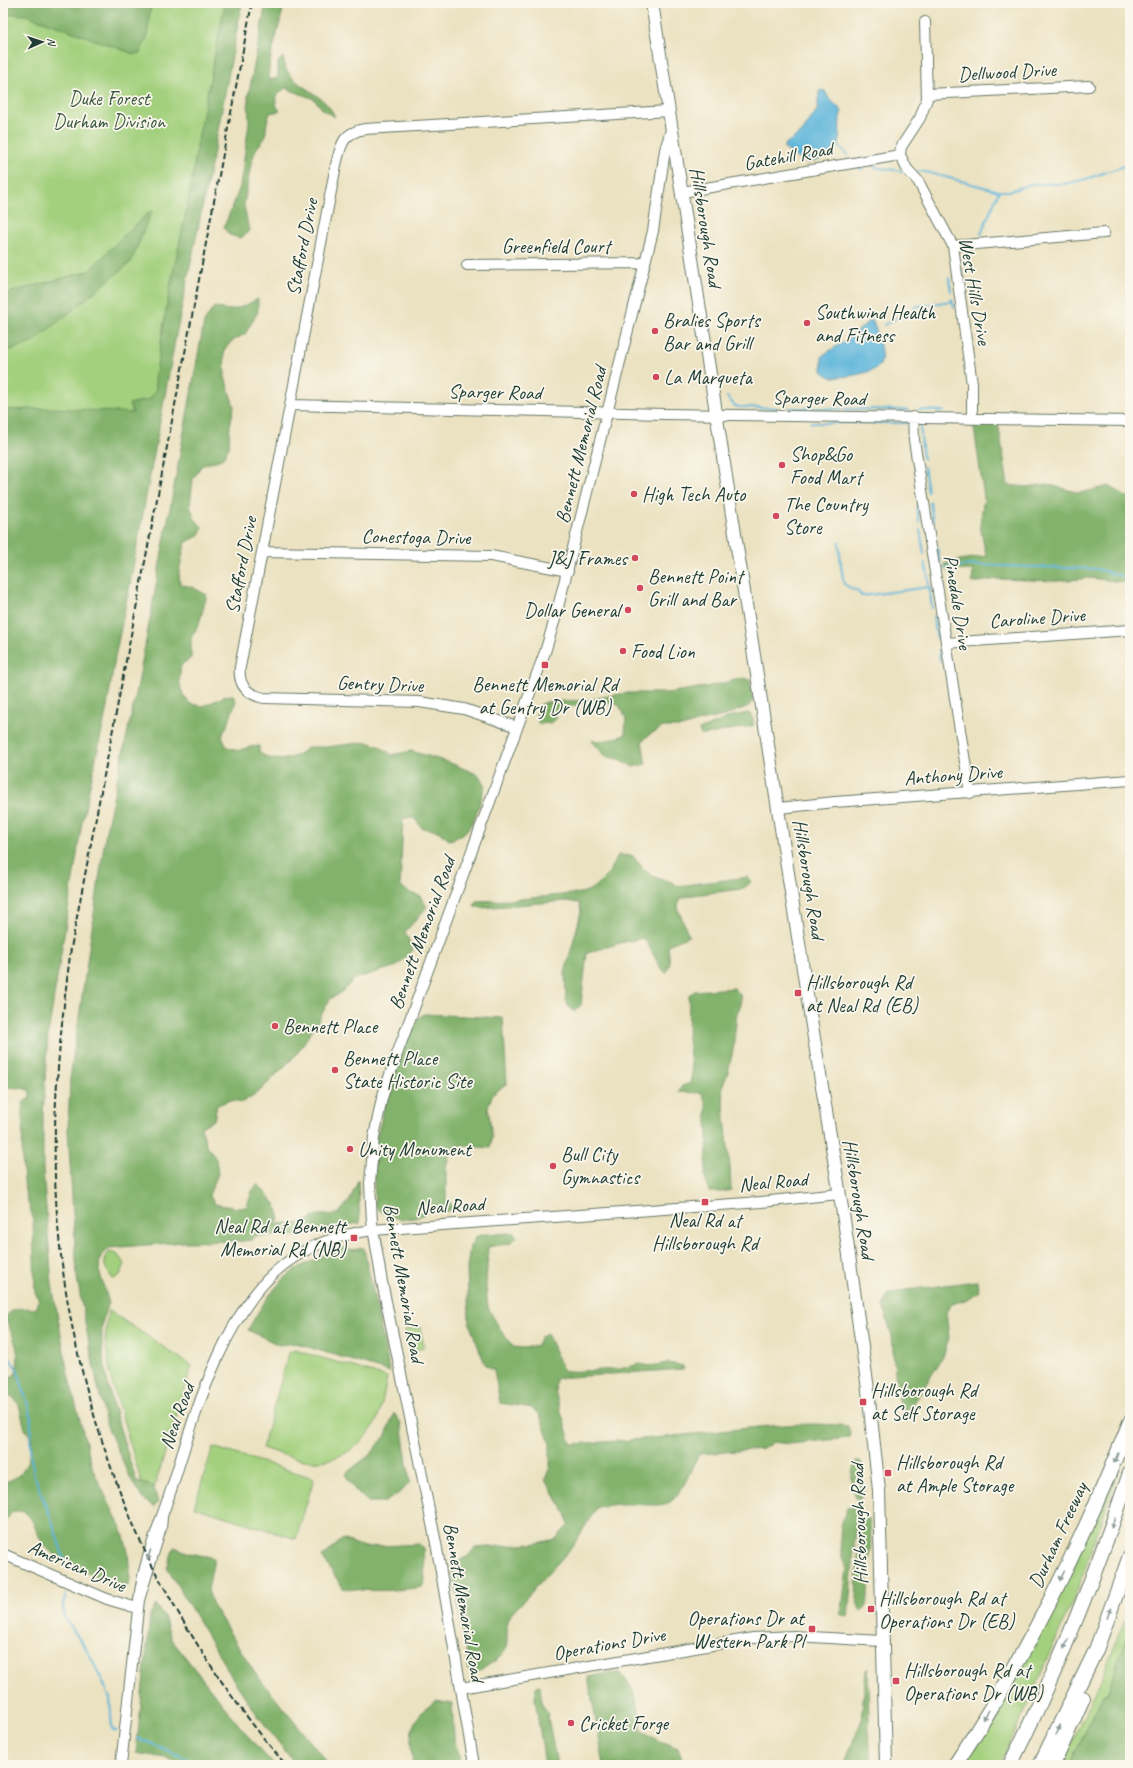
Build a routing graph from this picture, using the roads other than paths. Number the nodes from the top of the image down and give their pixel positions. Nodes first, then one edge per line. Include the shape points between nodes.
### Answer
1 (652, 3) edge
2 (925, 22) dead end
3 (1089, 86) dead end
4 (928, 94) junction
5 (669, 111) junction
6 (672, 127) junction
7 (900, 155) junction
8 (682, 192) junction
9 (1104, 233) dead end
10 (953, 246) junction
11 (645, 263) junction
12 (467, 264) dead end
13 (291, 405) junction
14 (608, 412) junction
15 (717, 414) junction
16 (913, 417) junction
17 (972, 418) junction
18 (1130, 421) edge
19 (262, 552) junction
20 (568, 571) junction
21 (1130, 630) edge
22 (946, 643) junction
23 (242, 685) joint
24 (518, 726) junction
25 (1130, 780) edge
26 (970, 793) junction
27 (779, 808) junction
28 (839, 1194) junction
29 (373, 1230) junction
30 (1130, 1422) edge
31 (1130, 1473) edge
32 (3, 1554) edge
33 (1130, 1556) edge
34 (138, 1604) junction
35 (882, 1641) junction
36 (1096, 1650) junction
37 (461, 1688) junction
38 (121, 1765) edge
39 (474, 1765) edge
40 (886, 1765) edge
41 (955, 1765) edge
42 (1010, 1765) edge
43 (1040, 1765) edge
44 (1053, 1765) edge

1 - 5 main road, Hillsborough Road
2 - 4 street
3 - 4 street, Dellwood Drive
4 - 7 street via 920,118 901,146
5 - 6 main road, Hillsborough Road
5 - 13 street, Stafford Drive via 365,129 350,134 341,145 336,165
6 - 8 main road, Hillsborough Road
6 - 11 street, Bennett Memorial Road
7 - 8 street, Gatehill Road
7 - 10 street, West Hills Drive via 907,169 918,181
8 - 15 main road, Hillsborough Road
9 - 10 street
10 - 17 street, West Hills Drive via 972,384
11 - 12 street, Greenfield Court
11 - 14 street, Bennett Memorial Road
13 - 14 street, Sparger Road
13 - 19 street, Stafford Drive
14 - 15 street, Sparger Road
14 - 20 street, Bennett Memorial Road
15 - 16 street, Sparger Road
15 - 27 main road, Hillsborough Road
16 - 17 street, Sparger Road
16 - 22 street, Pinedale Drive via 914,440
17 - 18 street, Sparger Road
19 - 20 street, Conestoga Drive via 490,556
19 - 23 street, Stafford Drive via 240,667
20 - 24 street, Bennett Memorial Road via 547,645
21 - 22 street, Caroline Drive
22 - 26 street, Pinedale Drive
23 - 24 street, Gentry Drive via 250,694 274,699 406,700 441,704
24 - 29 street, Bennett Memorial Road via 382,1098 370,1168
25 - 26 street, Anthony Drive
26 - 27 street, Anthony Drive
27 - 28 main road, Hillsborough Road
28 - 29 street, Neal Road
28 - 35 main road, Hillsborough Road via 877,1462
29 - 34 street, Neal Road via 347,1234 306,1250 282,1266 256,1293 232,1332 204,1393 146,1564
29 - 37 street, Bennett Memorial Road via 435,1539
30 -> 41 highway, Durham Freeway via 1099,1497 1040,1619 1000,1692
31 -> 42 highway via 1073,1630
32 - 34 street, American Drive via 107,1599
36 -> 33 highway
34 - 38 street, Neal Road
35 - 37 street, Operations Drive via 794,1636 753,1638
35 - 40 main road, Hillsborough Road
43 -> 36 highway
36 - 44 highway via 1090,1684
37 - 39 street, Bennett Memorial Road

